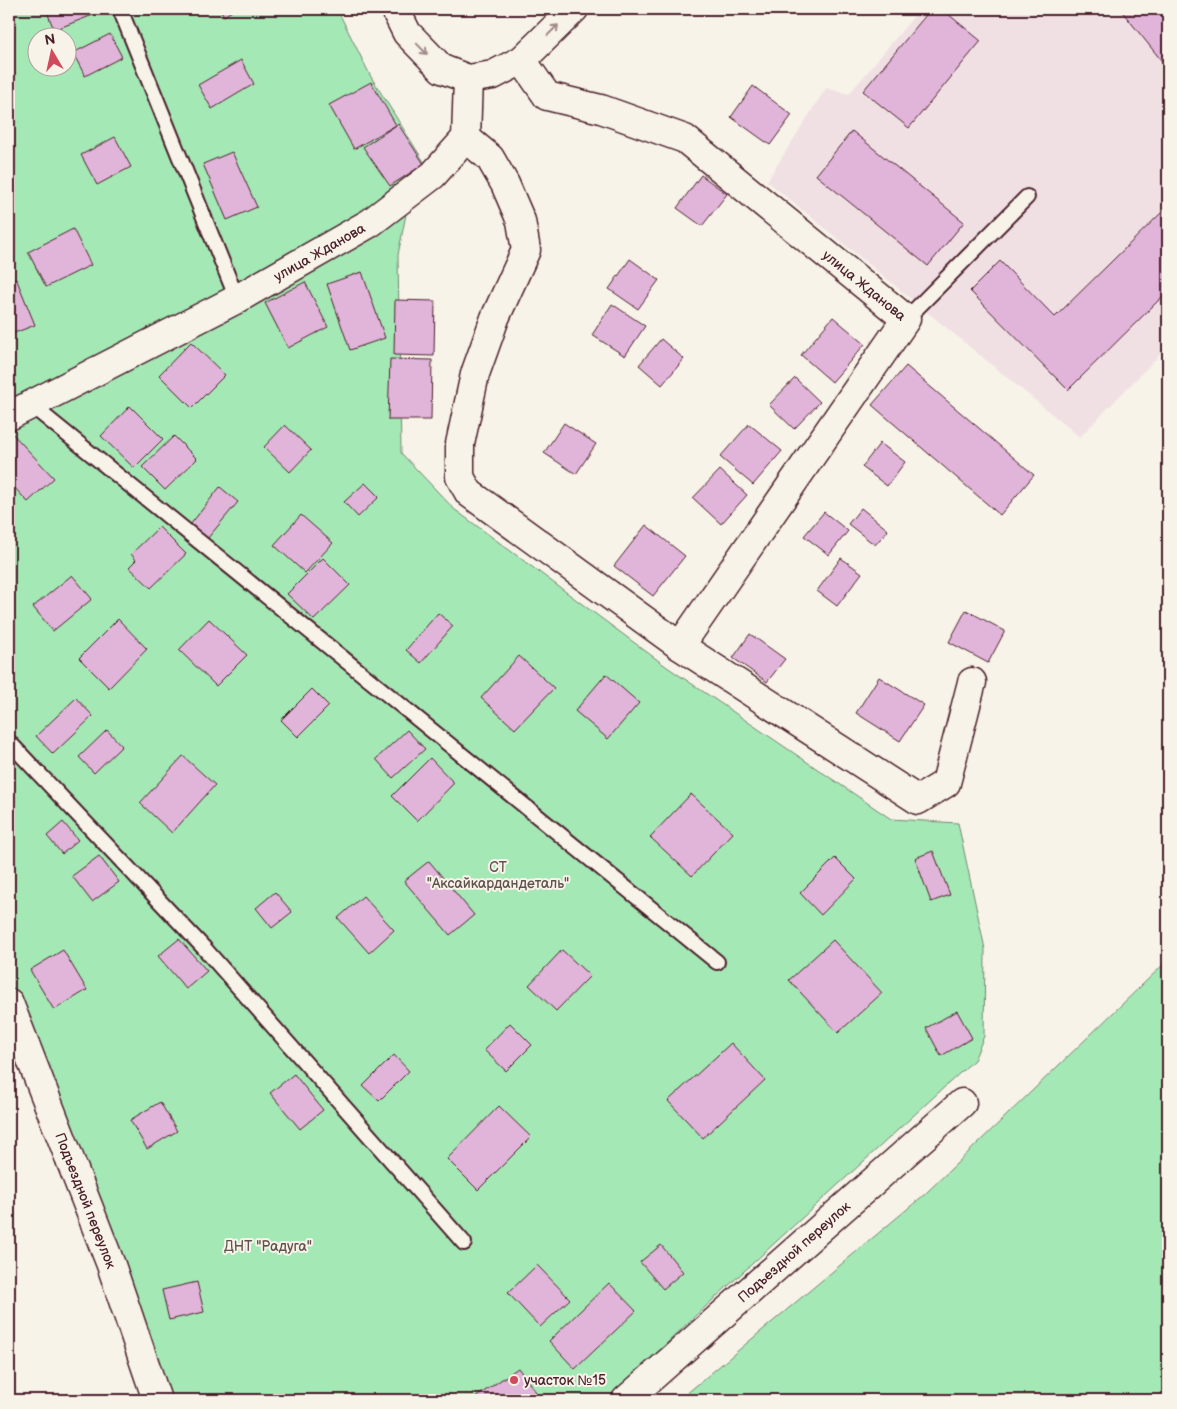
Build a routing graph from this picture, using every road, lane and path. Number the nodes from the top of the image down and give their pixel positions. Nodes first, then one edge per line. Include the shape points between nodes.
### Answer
1 (120, 9) edge
2 (395, 9) edge
3 (574, 9) edge
4 (522, 60) junction
5 (468, 79) junction
6 (466, 138) junction
7 (1027, 197) dead end
8 (237, 299) junction
9 (906, 319) junction
10 (20, 411) edge
11 (680, 646) junction
12 (972, 682) dead end
13 (9, 742) edge
14 (717, 962) dead end
15 (9, 1003) edge
16 (962, 1103) dead end
17 (464, 1243) dead end
18 (157, 1400) edge
19 (626, 1400) edge

1 - 8 lane
2 -> 5 street via 406,33 442,69
4 -> 3 street
4 - 5 street via 493,75
4 - 9 street, улица Жданова via 547,96 601,109 685,139
5 - 6 street
6 - 8 street, улица Жданова via 433,175 370,223
6 - 11 street via 490,158 505,184 521,221 526,250 495,318 475,374 460,444 460,478 469,493
7 - 9 lane
8 - 10 street, улица Жданова
9 - 11 street, улица Жданова
10 - 14 lane via 382,688
11 - 12 street via 918,800 946,783
13 - 17 lane via 204,948
15 - 18 street, Подъездной переулок via 111,1265
16 - 19 street, Подъездной переулок

